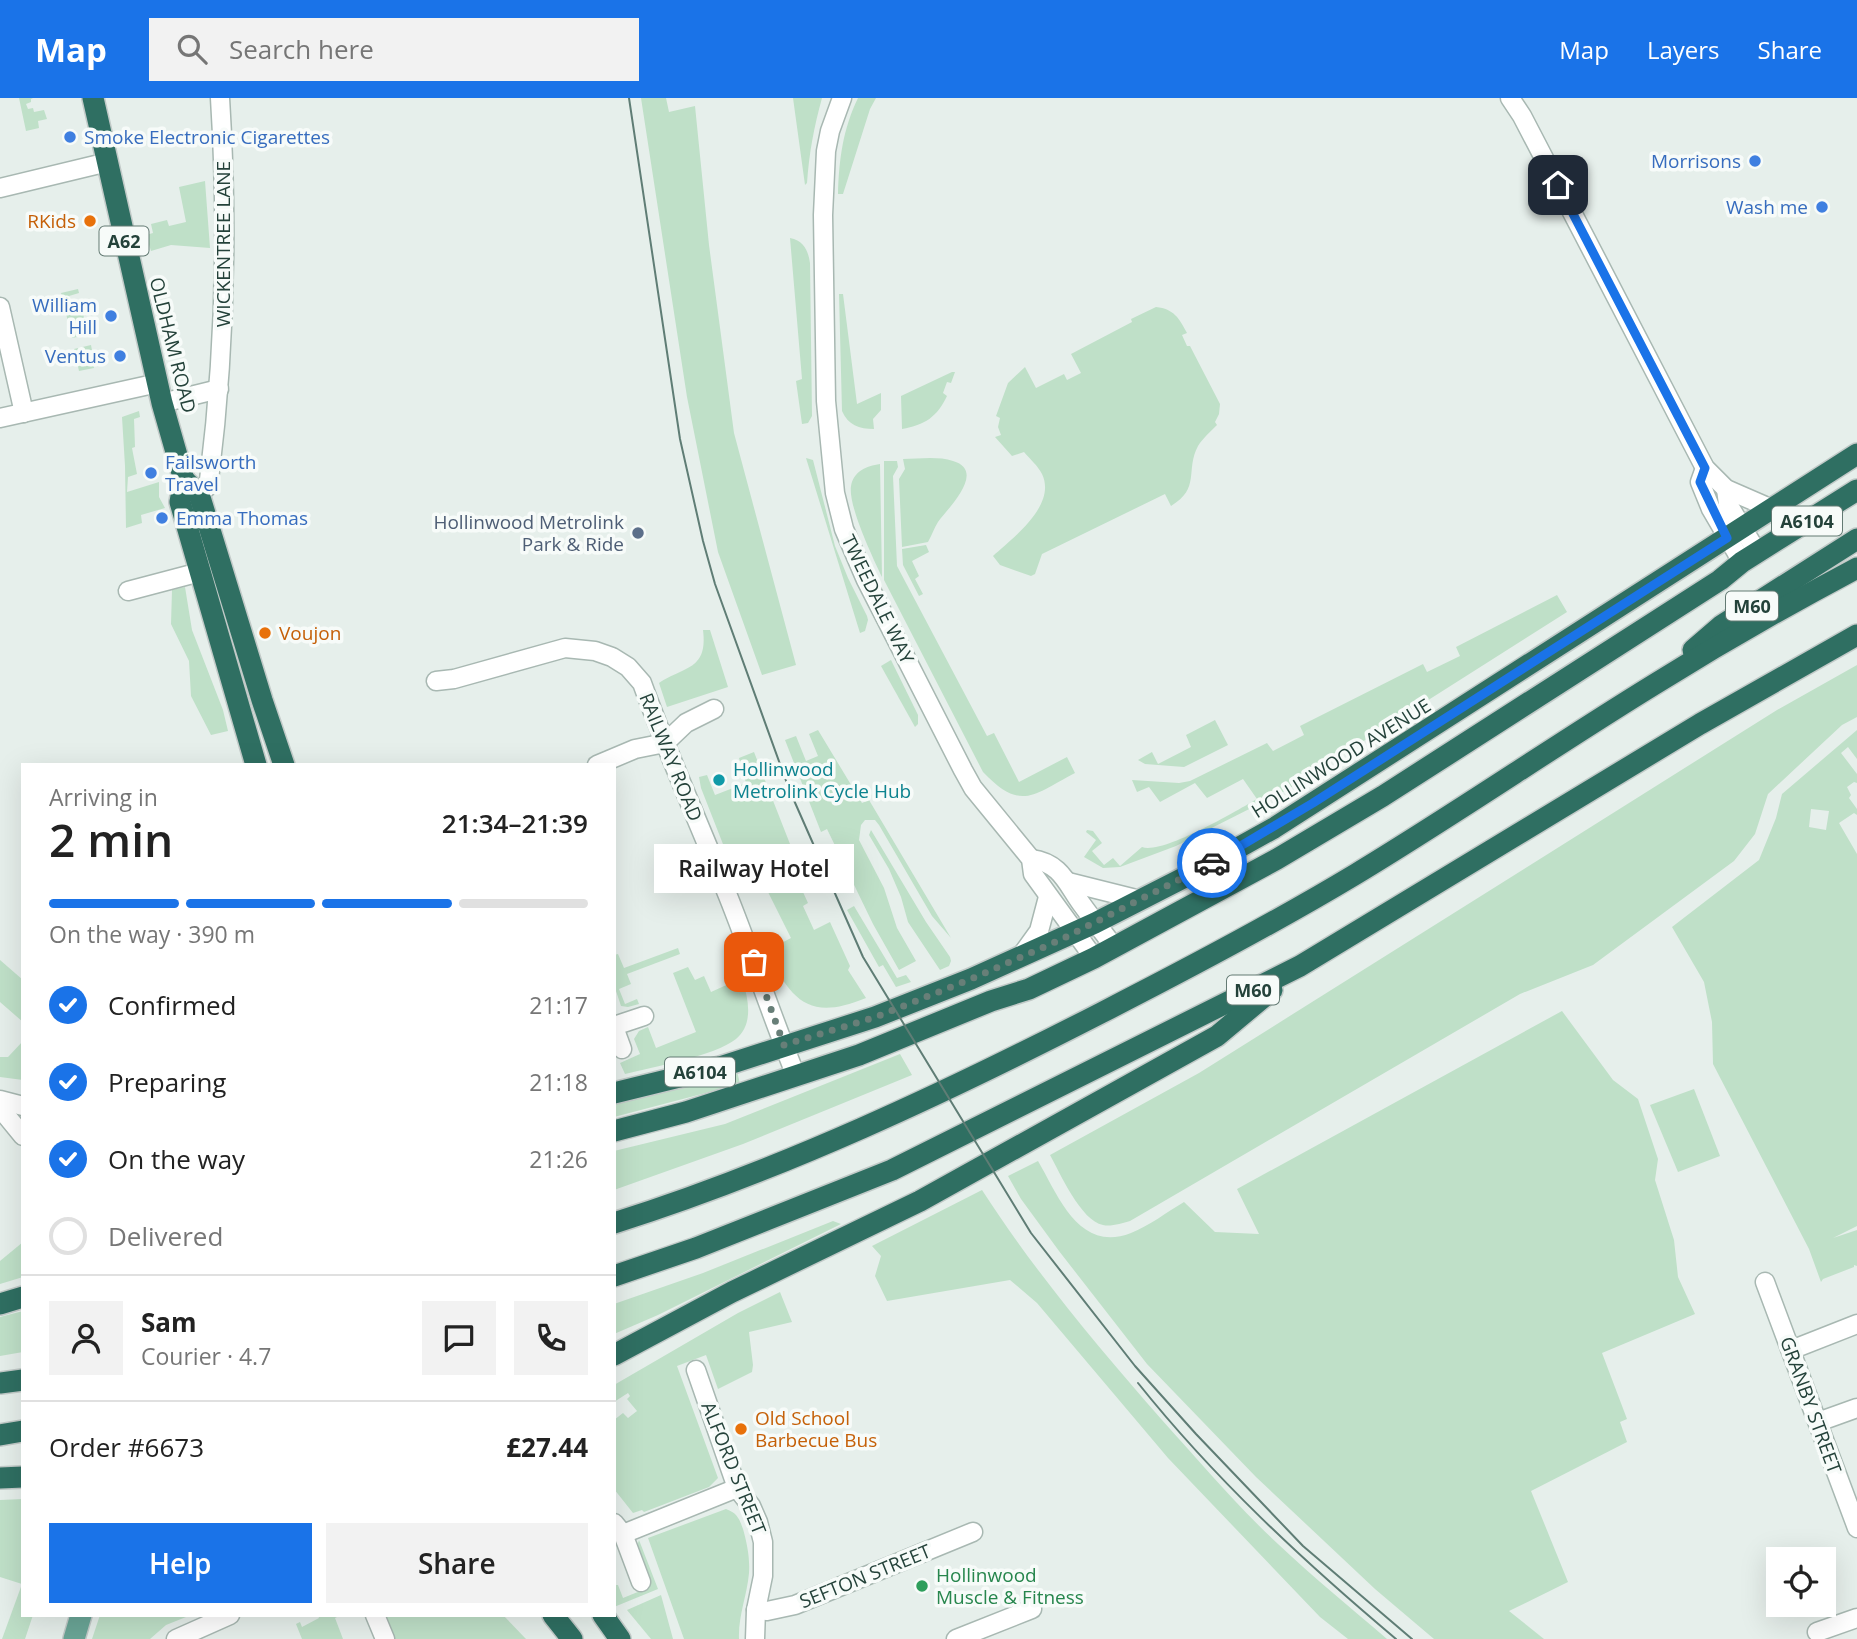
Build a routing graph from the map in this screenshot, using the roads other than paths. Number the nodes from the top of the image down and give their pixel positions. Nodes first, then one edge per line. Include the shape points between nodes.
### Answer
1 (93, 98) edge
2 (220, 98) edge
3 (842, 98) edge
4 (1510, 98) edge
5 (108, 162) junction
6 (0, 188) edge
7 (0, 307) edge
8 (219, 389) junction
9 (160, 393) junction
10 (24, 412) junction
11 (0, 418) edge
12 (1857, 454) edge
13 (1705, 468) junction
14 (191, 487) junction
15 (1726, 489) junction
16 (1857, 490) edge
17 (1772, 509) junction
18 (1735, 533) junction
19 (1857, 539) edge
20 (1749, 557) junction
21 (1857, 568) edge
22 (200, 572) junction
23 (128, 591) dead end
24 (1857, 635) edge
25 (436, 681) dead end
26 (1655, 684) junction
27 (714, 709) dead end
28 (665, 743) junction
29 (255, 763) edge
30 (283, 763) edge
31 (602, 763) edge
32 (1031, 859) junction
33 (1068, 882) junction
34 (1048, 897) junction
35 (1140, 900) junction
36 (1095, 923) junction
37 (1076, 932) junction
38 (1114, 947) junction
39 (1021, 956) junction
40 (1094, 958) junction
41 (1300, 966) junction
42 (643, 1016) dead end
43 (616, 1035) edge
44 (784, 1045) junction
45 (796, 1076) junction
46 (616, 1093) edge
47 (0, 1100) edge
48 (21, 1105) edge
49 (0, 1108) edge
50 (616, 1130) edge
51 (21, 1134) edge
52 (616, 1222) edge
53 (616, 1275) edge
54 (1765, 1282) dead end
55 (21, 1298) edge
56 (0, 1304) edge
57 (1857, 1324) edge
58 (1791, 1350) junction
59 (616, 1354) edge
60 (696, 1370) dead end
61 (21, 1380) edge
62 (0, 1383) edge
63 (1857, 1408) edge
64 (1818, 1422) junction
65 (21, 1431) edge
66 (0, 1435) edge
67 (21, 1476) edge
68 (0, 1478) edge
69 (737, 1488) junction
70 (1857, 1528) edge
71 (618, 1529) edge
72 (973, 1532) dead end
73 (640, 1582) dead end
74 (1032, 1609) dead end
75 (756, 1610) junction
76 (80, 1617) edge
77 (226, 1617) edge
78 (376, 1617) edge
79 (555, 1617) edge
80 (604, 1617) edge
81 (1857, 1618) edge
82 (1817, 1632) dead end
83 (74, 1639) edge
84 (176, 1639) edge
85 (386, 1639) edge
86 (572, 1639) edge
87 (620, 1639) edge
88 (755, 1639) edge
89 (956, 1639) edge

1 - 5 highway, OLDHAM ROAD / A62
2 - 8 street, WICKENTREE LANE via 224,276
3 - 32 street, TWEEDALE WAY via 826,151 823,215 828,438 835,493 844,529 866,580 963,771
4 - 13 street
5 - 6 street
5 - 9 highway, OLDHAM ROAD / A62
7 - 10 street
8 - 9 street
8 - 14 street, WICKENTREE LANE via 209,480 207,487
9 - 10 street
9 - 14 highway, OLDHAM ROAD / A62
10 - 11 street
12 - 17 highway, HOLLINWOOD AVENUE / A6104
13 - 15 street
13 - 18 street via 1700,482
14 - 22 highway, OLDHAM ROAD / A62 via 180,502
14 - 30 highway, OLDHAM ROAD / A62 via 220,562
15 - 17 street
15 - 18 street
16 - 20 highway, A6104
17 - 18 highway, HOLLINWOOD AVENUE / A6104
18 - 20 street
18 - 35 highway, HOLLINWOOD AVENUE / A6104 via 1274,828
19 - 26 highway, M60 via 1722,625
20 - 38 highway, A6104 via 1383,796
21 - 26 highway, M60
22 - 23 street
22 - 29 highway, A62
24 - 41 highway, M60 via 1700,724
25 - 28 street, RAILWAY ROAD via 565,648 595,651 628,667 642,683
26 - 52 highway, M60 via 1353,876 1165,980 885,1117 671,1205
27 - 28 street via 687,723
28 - 31 street
28 - 44 street, RAILWAY ROAD
32 - 33 street, TWEEDALE WAY via 1045,861
32 - 34 street, TWEEDALE WAY via 1033,874
33 - 35 street, TWEEDALE WAY
33 - 36 street, TWEEDALE WAY
34 - 37 street, TWEEDALE WAY
34 - 39 street via 1039,931
35 - 36 highway, HOLLINWOOD AVENUE / A6104
36 - 37 highway, HOLLINWOOD AVENUE / A6104
36 - 38 street, TWEEDALE WAY
37 - 39 highway, HOLLINWOOD AVENUE / A6104
37 - 40 street, TWEEDALE WAY
38 - 40 highway, A6104
39 - 44 highway, HOLLINWOOD AVENUE / A6104 via 876,1017
40 - 45 highway, A6104 via 1030,989
41 - 53 highway, M60 via 892,1170
41 - 59 highway, M60 via 1217,1036 920,1201
42 - 43 street
44 - 45 street, RAILWAY ROAD
44 - 46 highway, HOLLINWOOD AVENUE / A6104 via 720,1067
45 - 50 highway, A6104
47 - 48 street
49 - 51 street
54 - 58 street, GRANBY STREET
55 - 56 highway
57 - 58 street
58 - 64 street, GRANBY STREET
60 - 69 street, ALFORD STREET
61 - 62 highway
63 - 64 street
64 - 70 street, GRANBY STREET
65 - 66 highway
67 - 68 highway
69 - 71 street
69 - 75 street, ALFORD STREET via 751,1506 763,1542
71 - 73 street
72 - 75 street, SEFTON STREET via 795,1605
74 - 89 street
75 - 88 street, ALFORD STREET
76 - 83 main road
77 - 84 street
78 - 85 street
79 - 86 highway
80 - 87 highway
81 - 82 street

